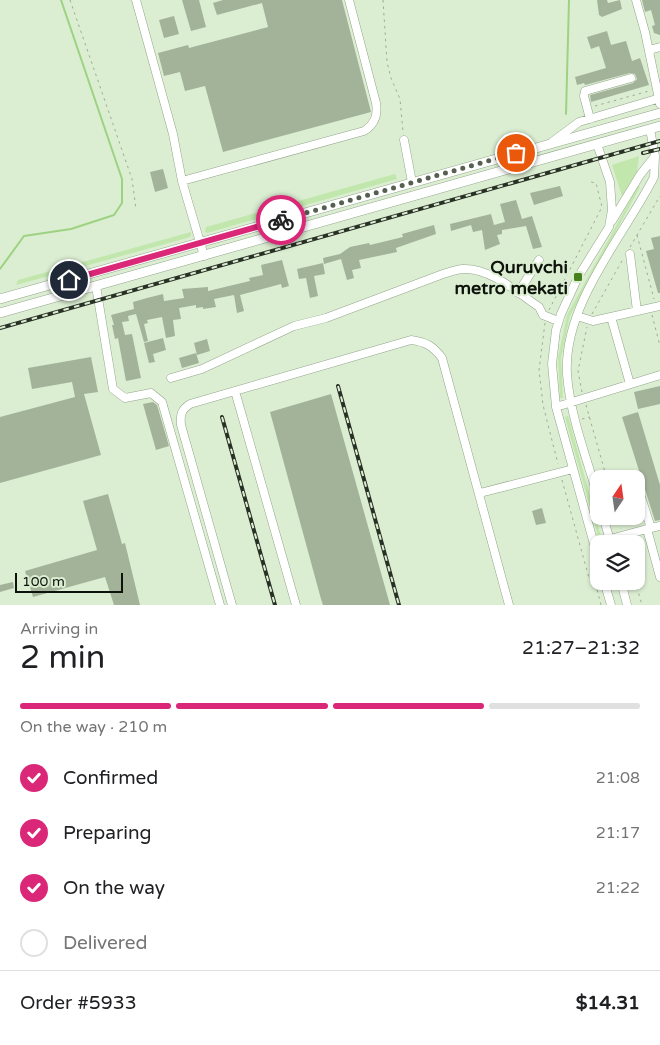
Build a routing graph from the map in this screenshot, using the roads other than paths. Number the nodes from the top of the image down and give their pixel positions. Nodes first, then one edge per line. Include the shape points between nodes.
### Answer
1 (136, 0) edge
2 (349, 0) edge
3 (636, 0) edge
4 (660, 46) edge
5 (649, 50) junction
6 (631, 78) dead end
7 (659, 98) edge
8 (660, 113) edge
9 (647, 115) junction
10 (590, 119) junction
11 (660, 126) edge
12 (650, 129) junction
13 (593, 130) junction
14 (404, 140) road end
15 (551, 143) junction
16 (598, 144) junction
17 (655, 156) junction
18 (658, 170) edge
19 (182, 181) junction
20 (412, 182) junction
21 (609, 227) junction
22 (200, 244) junction
23 (628, 253) road end
24 (204, 256) junction
25 (539, 260) dead end
26 (96, 286) junction
27 (518, 293) junction
28 (12, 296) junction
29 (0, 299) edge
30 (655, 307) edge
31 (16, 309) junction
32 (637, 311) junction
33 (0, 314) edge
34 (577, 316) junction
35 (611, 317) junction
36 (558, 321) junction
37 (660, 375) edge
38 (171, 378) dead end
39 (630, 384) junction
40 (234, 391) junction
41 (572, 403) junction
42 (556, 407) junction
43 (573, 469) junction
44 (591, 470) edge
45 (480, 493) junction
46 (645, 513) edge
47 (660, 526) edge
48 (649, 529) junction
49 (591, 535) edge
50 (630, 535) edge
51 (660, 577) edge
52 (607, 590) edge
53 (623, 590) edge
54 (220, 605) edge
55 (232, 605) edge
56 (296, 605) edge
57 (509, 605) edge
58 (611, 605) edge
59 (627, 605) edge

1 - 19 street
2 - 19 street via 376,103 376,116 370,126 364,131
3 - 5 street
4 - 5 street
5 - 7 street
6 - 10 street via 585,91
7 - 10 street
8 - 9 main road
9 - 12 main road
9 - 13 main road
10 - 15 street via 579,122
11 - 12 main road
12 - 16 main road
12 - 17 street
13 - 15 main road
13 - 16 main road
14 - 20 street
15 - 20 main road
16 - 21 street via 613,196
16 - 24 main road
17 - 18 street
17 - 21 street
18 - 34 street
19 - 22 street
20 - 22 main road
21 - 36 street via 578,277
22 - 24 street
22 - 28 main road
23 - 32 street
24 - 26 main road
25 - 27 street
26 - 31 main road
26 - 54 street via 113,390 125,398 151,393 162,402
27 - 36 street via 539,307 544,315
27 - 38 street via 492,276 463,269 326,318 294,326 202,369
28 - 29 main road
28 - 31 main road
30 - 32 street
31 - 33 main road
32 - 35 street
34 - 35 street via 589,320
34 - 41 street via 568,353
35 - 39 street
36 - 42 street via 552,364
37 - 39 street
39 - 41 street
40 - 45 street via 411,340 426,343 442,358
40 - 55 street via 190,404 180,416
40 - 56 street
41 - 42 street
41 - 44 street
42 - 43 street
43 - 45 street
43 - 49 street
45 - 57 street
46 - 48 street
47 - 48 street
48 - 50 street
48 - 51 street
52 - 58 street
53 - 59 street

